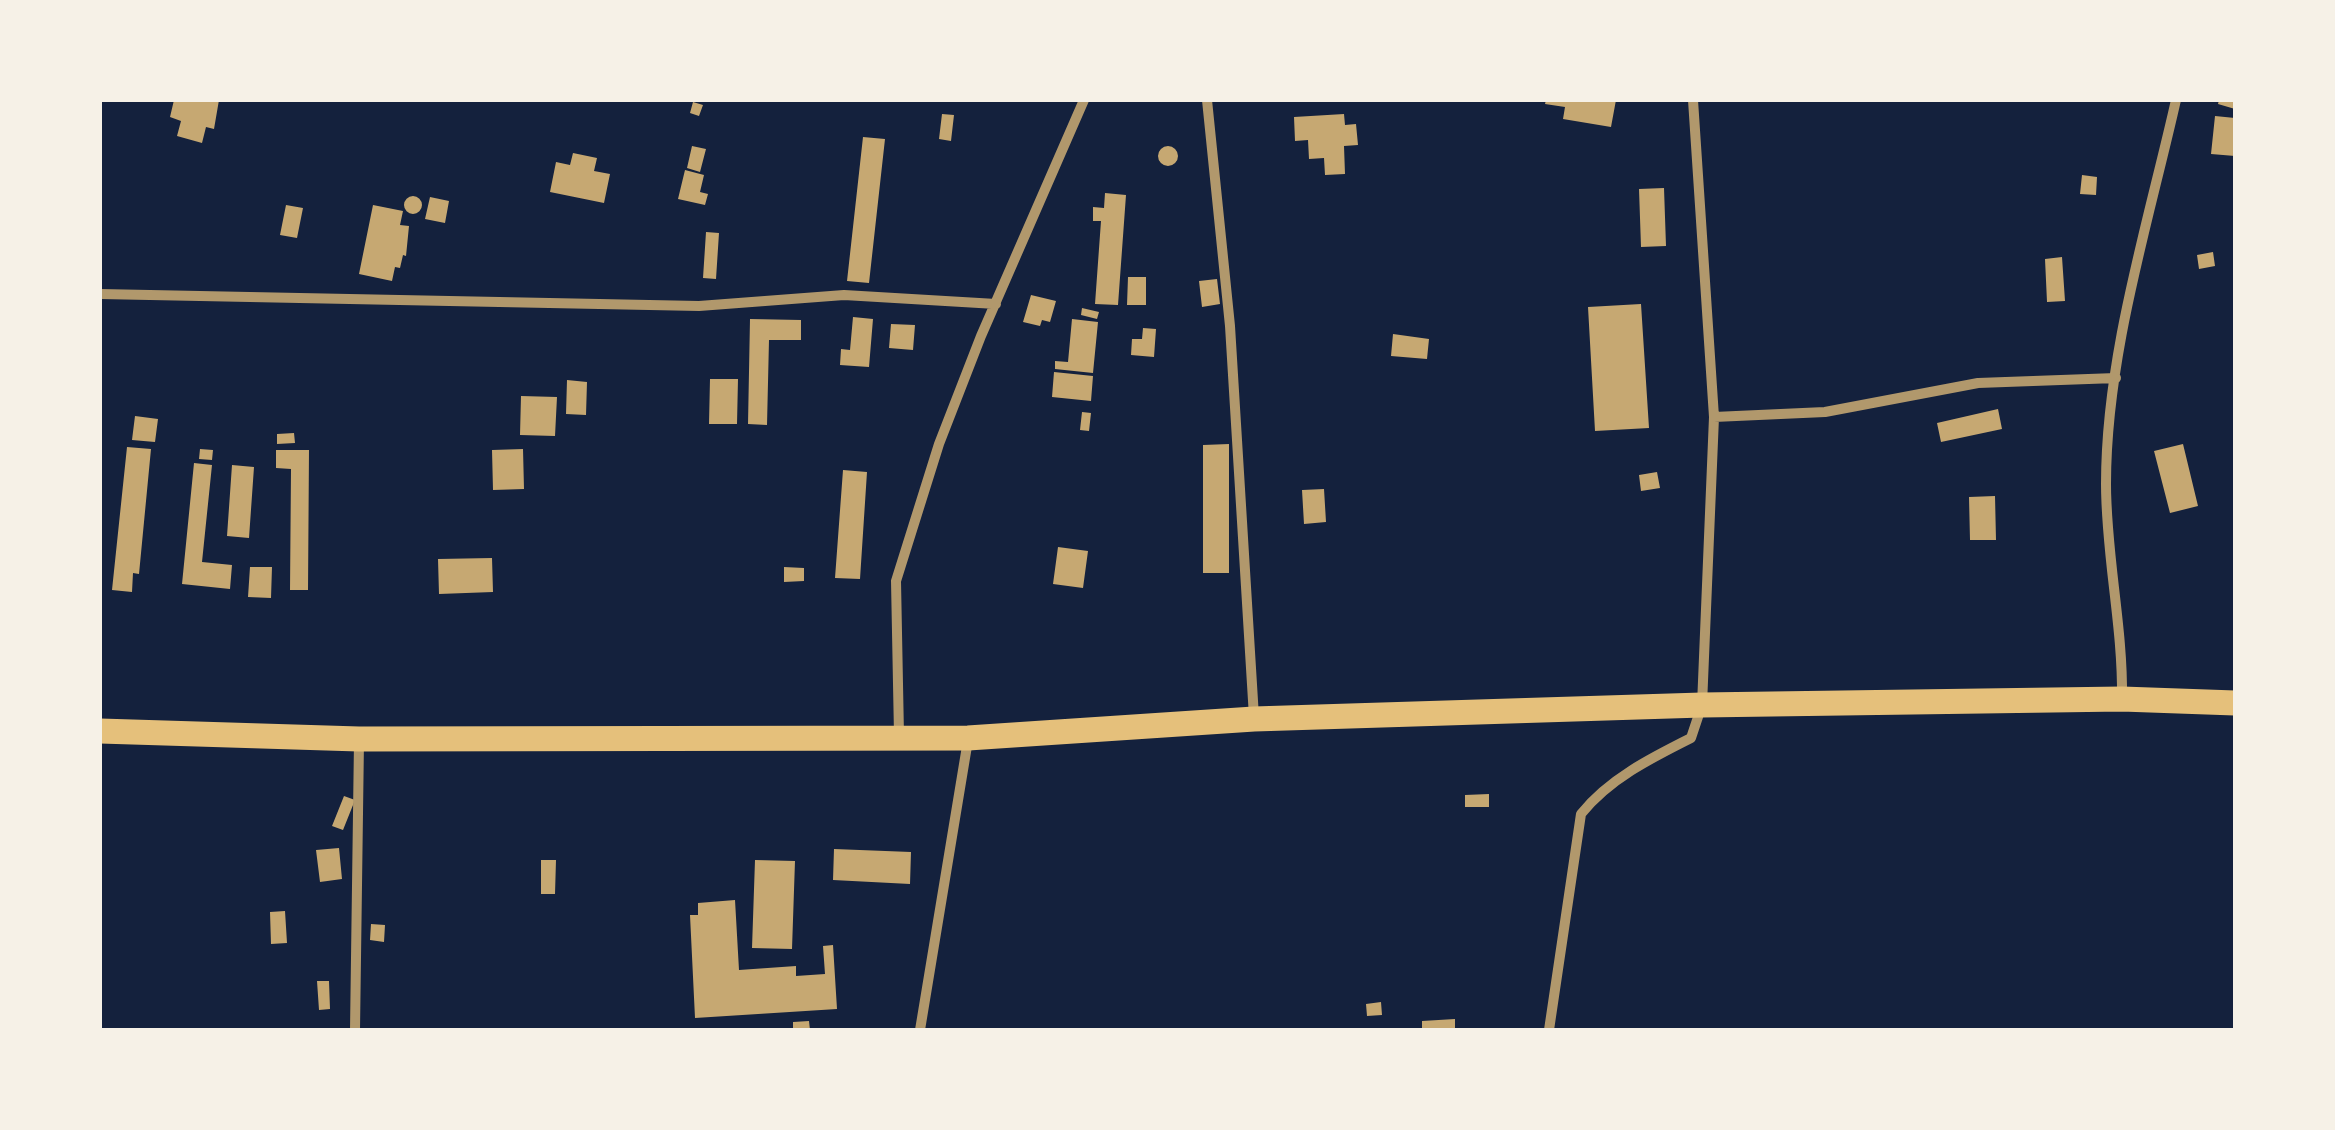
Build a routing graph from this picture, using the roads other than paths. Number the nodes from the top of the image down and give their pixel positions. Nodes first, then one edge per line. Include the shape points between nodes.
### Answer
1 (1084, 100) edge
2 (1206, 100) edge
3 (1692, 100) edge
4 (2176, 100) edge
5 (100, 294) edge
6 (996, 304) junction
7 (2116, 378) junction
8 (1714, 417) junction
9 (2122, 699) junction
10 (2235, 703) edge
11 (1702, 705) junction
12 (1254, 720) junction
13 (100, 731) edge
14 (899, 736) junction
15 (968, 738) junction
16 (359, 739) junction
17 (355, 1030) edge
18 (920, 1030) edge
19 (1549, 1030) edge

1 - 6 street
2 - 12 street via 1232,345
3 - 8 street
4 - 7 street
5 - 6 street via 699,306 844,294
6 - 14 street via 939,444 896,582
7 - 8 street via 1978,383 1825,412
7 - 9 street via 2106,483
8 - 11 street
9 - 10 highway
9 - 11 highway
11 - 12 highway
11 - 19 street via 1691,738 1597,794 1581,814
12 - 15 highway
13 - 16 highway
14 - 15 highway
14 - 16 highway
15 - 18 street
16 - 17 street

